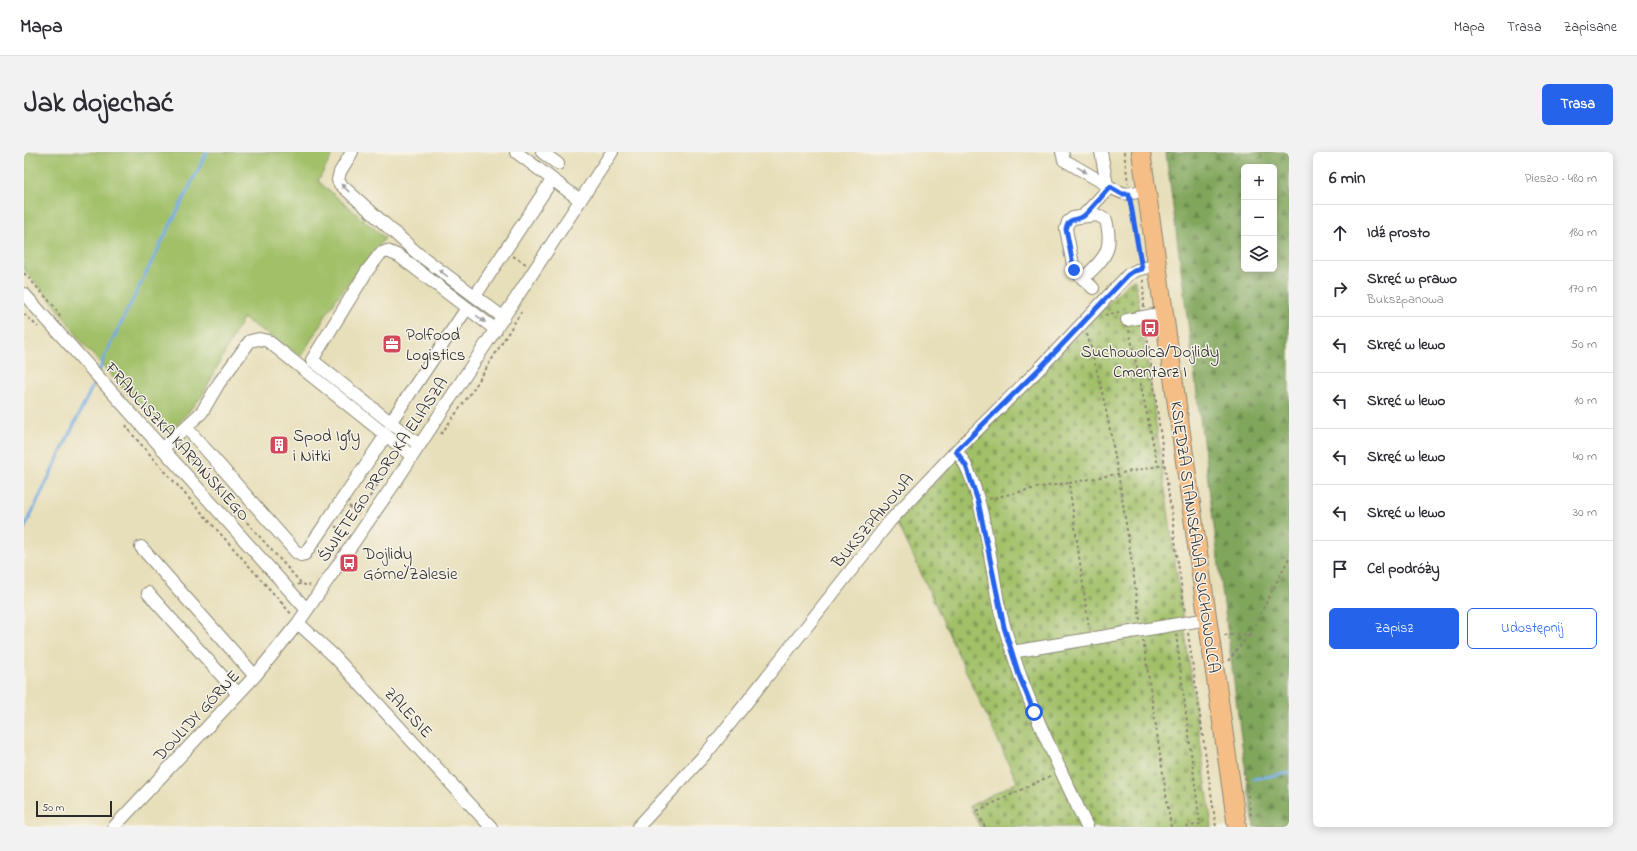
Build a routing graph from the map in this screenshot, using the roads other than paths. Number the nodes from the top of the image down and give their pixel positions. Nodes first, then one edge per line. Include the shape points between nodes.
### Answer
1 (352, 152) edge
2 (516, 152) edge
3 (542, 152) edge
4 (612, 152) edge
5 (1062, 152) edge
6 (1101, 152) edge
7 (1141, 152) edge
8 (558, 164) dead end
9 (552, 180) junction
10 (1108, 186) junction
11 (1146, 190) junction
12 (580, 200) junction
13 (1082, 217) junction
14 (1150, 267) junction
15 (1083, 278) junction
16 (1093, 288) dead end
17 (24, 294) edge
18 (474, 296) junction
19 (467, 308) junction
20 (1165, 313) junction
21 (504, 318) junction
22 (1127, 320) road end
23 (496, 330) junction
24 (390, 423) junction
25 (186, 427) junction
26 (386, 435) junction
27 (419, 445) junction
28 (162, 449) junction
29 (956, 451) junction
30 (412, 456) junction
31 (141, 547) dead end
32 (148, 592) dead end
33 (307, 610) junction
34 (1208, 619) junction
35 (298, 623) junction
36 (1012, 652) junction
37 (255, 676) junction
38 (238, 694) junction
39 (114, 827) edge
40 (492, 827) edge
41 (638, 827) edge
42 (1087, 827) edge
43 (1237, 827) edge

18 -> 1 street via 417,253 340,184 340,172
2 - 9 street
3 - 8 street
4 - 12 street, ŚWIĘTEGO PROROKA ELIASZA
5 -> 10 street via 1064,160
6 - 10 street
7 - 11 highway, KSIĘDZA STANISŁAWA SUCHOWOLCA
9 - 12 street
9 - 18 street
10 - 11 street via 1122,194
10 - 13 street
11 - 14 highway, KSIĘDZA STANISŁAWA SUCHOWOLCA
12 - 21 street, ŚWIĘTEGO PROROKA ELIASZA
13 - 15 street via 1073,218 1068,222 1066,229 1074,270
13 - 15 street via 1097,215 1106,220 1109,240 1108,250
14 - 20 highway, KSIĘDZA STANISŁAWA SUCHOWOLCA
14 - 29 street, BUKSZPANOWA via 1128,275 1041,367
15 - 16 street
17 - 28 street, FRANCISZKA KARPIŃSKIEGO
18 - 21 street
19 -> 23 street
19 - 24 street
19 - 24 street via 392,252 380,254 367,271 312,360
20 - 22 street
20 - 34 highway, KSIĘDZA STANISŁAWA SUCHOWOLCA
21 - 23 street, ŚWIĘTEGO PROROKA ELIASZA
23 - 27 street, ŚWIĘTEGO PROROKA ELIASZA
24 - 27 street
25 - 26 street via 202,412 219,383 250,341 259,338 268,341
25 - 26 street via 301,555 305,554
25 - 28 street
26 - 30 street
27 - 30 street, ŚWIĘTEGO PROROKA ELIASZA
28 - 33 street, FRANCISZKA KARPIŃSKIEGO
29 - 36 street via 966,466 978,501
29 - 41 street, BUKSZPANOWA via 890,521 709,750
30 - 33 street, ŚWIĘTEGO PROROKA ELIASZA
31 - 37 street
32 - 38 street
33 - 35 street, ŚWIĘTEGO PROROKA ELIASZA
34 - 36 street
34 - 43 highway, KSIĘDZA STANISŁAWA SUCHOWOLCA
35 - 37 street, DOJLIDY GÓRNE
35 - 40 street, ZALESIE via 334,656
36 - 42 street via 1034,712
37 - 38 street, DOJLIDY GÓRNE
38 - 39 street, DOJLIDY GÓRNE

